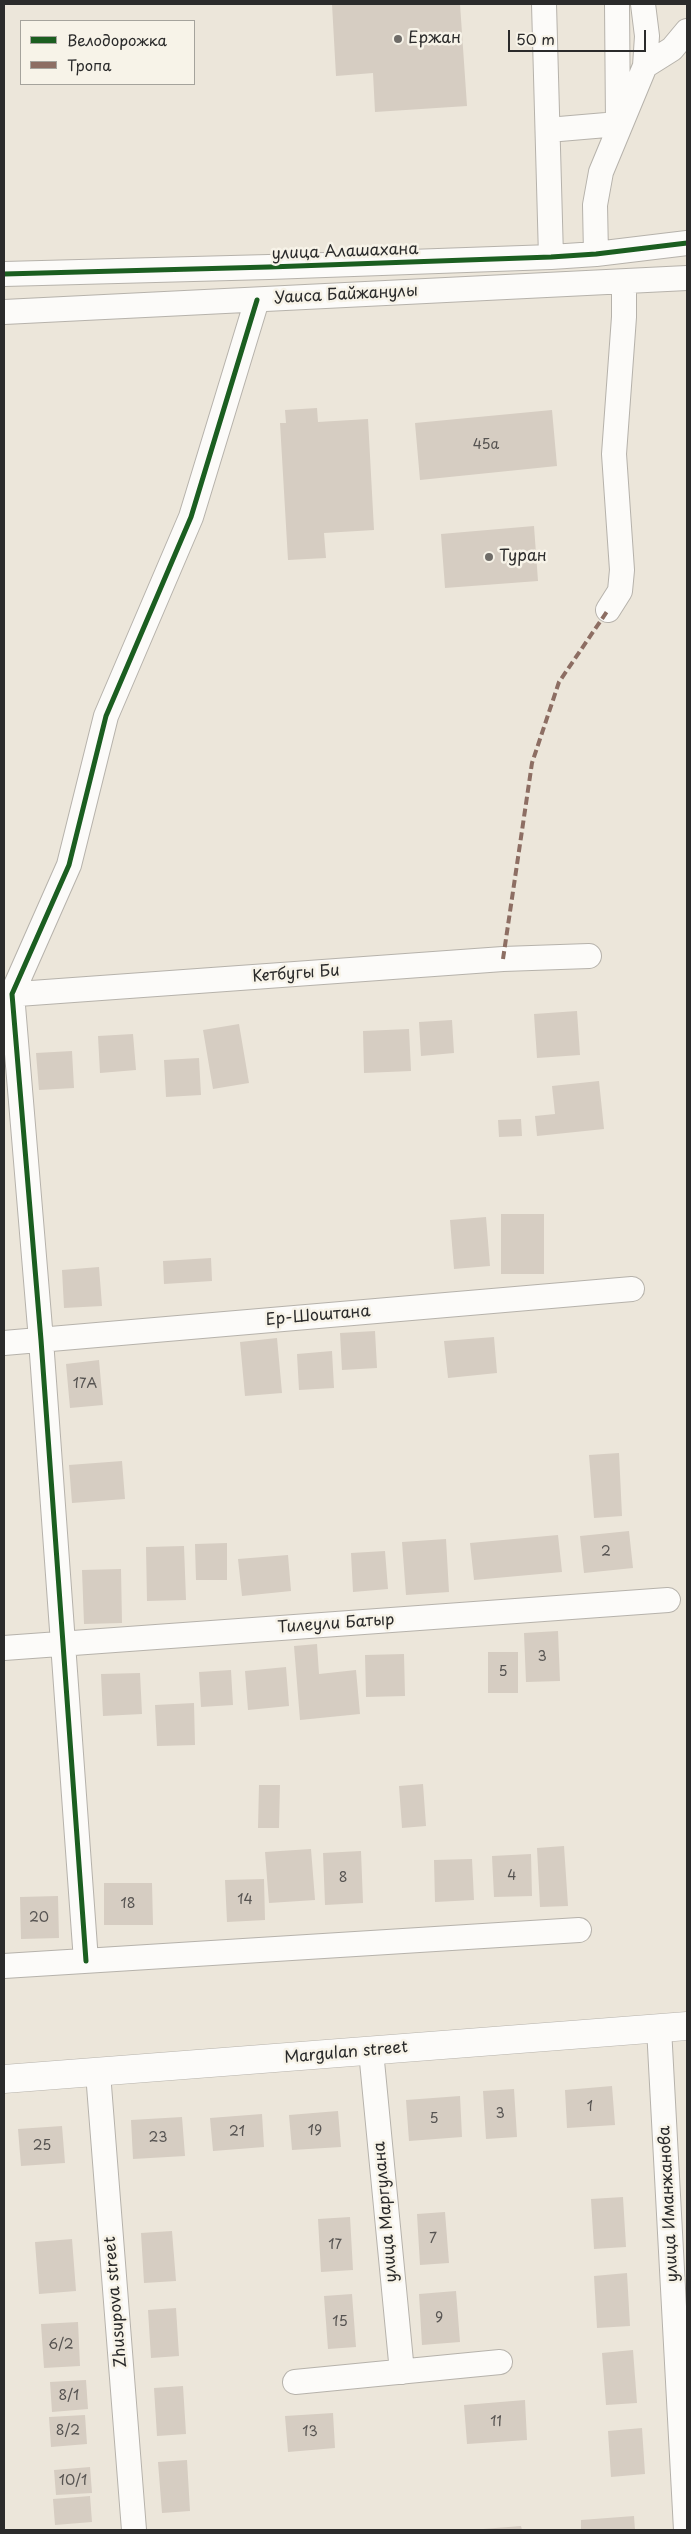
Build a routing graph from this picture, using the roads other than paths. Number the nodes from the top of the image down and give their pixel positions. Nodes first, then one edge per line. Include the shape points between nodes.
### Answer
1 (544, 4) edge
2 (617, 4) edge
3 (644, 4) edge
4 (687, 31) edge
5 (645, 66) junction
6 (548, 130) junction
7 (687, 243) edge
8 (596, 254) junction
9 (551, 257) junction
10 (4, 274) edge
11 (687, 278) edge
12 (624, 282) junction
13 (257, 300) junction
14 (4, 312) edge
15 (608, 610) dead end
16 (589, 956) dead end
17 (8, 994) edge
18 (632, 1289) dead end
19 (41, 1340) junction
20 (4, 1343) edge
21 (668, 1600) dead end
22 (63, 1644) junction
23 (4, 1648) edge
24 (579, 1930) dead end
25 (86, 1960) junction
26 (4, 1966) edge
27 (687, 2026) edge
28 (659, 2028) junction
29 (371, 2051) junction
30 (98, 2073) junction
31 (4, 2080) edge
32 (500, 2362) dead end
33 (402, 2372) junction
34 (295, 2382) dead end
35 (134, 2530) edge
36 (686, 2530) edge

1 - 6 street
2 - 6 street via 618,124
3 - 5 street
4 - 5 street via 672,49
5 - 8 street via 601,172 595,205
6 - 9 street
7 - 8 street, улица Алашахана
8 - 9 street, улица Алашахана
9 - 10 street, улица Алашахана
11 - 12 street, Уаиса Байжанулы
12 - 13 street, Уаиса Байжанулы
12 - 15 street via 614,454 622,570 620,591
13 - 14 street, Уаиса Байжанулы
13 - 17 street via 191,517 106,716 69,864
16 - 17 street, Кетбугы Би via 503,959
17 - 19 street
18 - 19 street, Ер-Шоштана
19 - 20 street, Ер-Шоштана
19 - 22 street
21 - 22 street, Тилеули Батыр
22 - 23 street, Тилеули Батыр
22 - 25 street
24 - 25 street
25 - 26 street
27 - 28 main road, Margulan street
28 - 29 main road, Margulan street
28 - 36 street, улица Иманжанова
29 - 30 main road, Margulan street
29 - 33 street, улица Маргулана
30 - 31 main road, Margulan street
30 - 35 street, Zhusupova street
32 - 33 street
33 - 34 street

